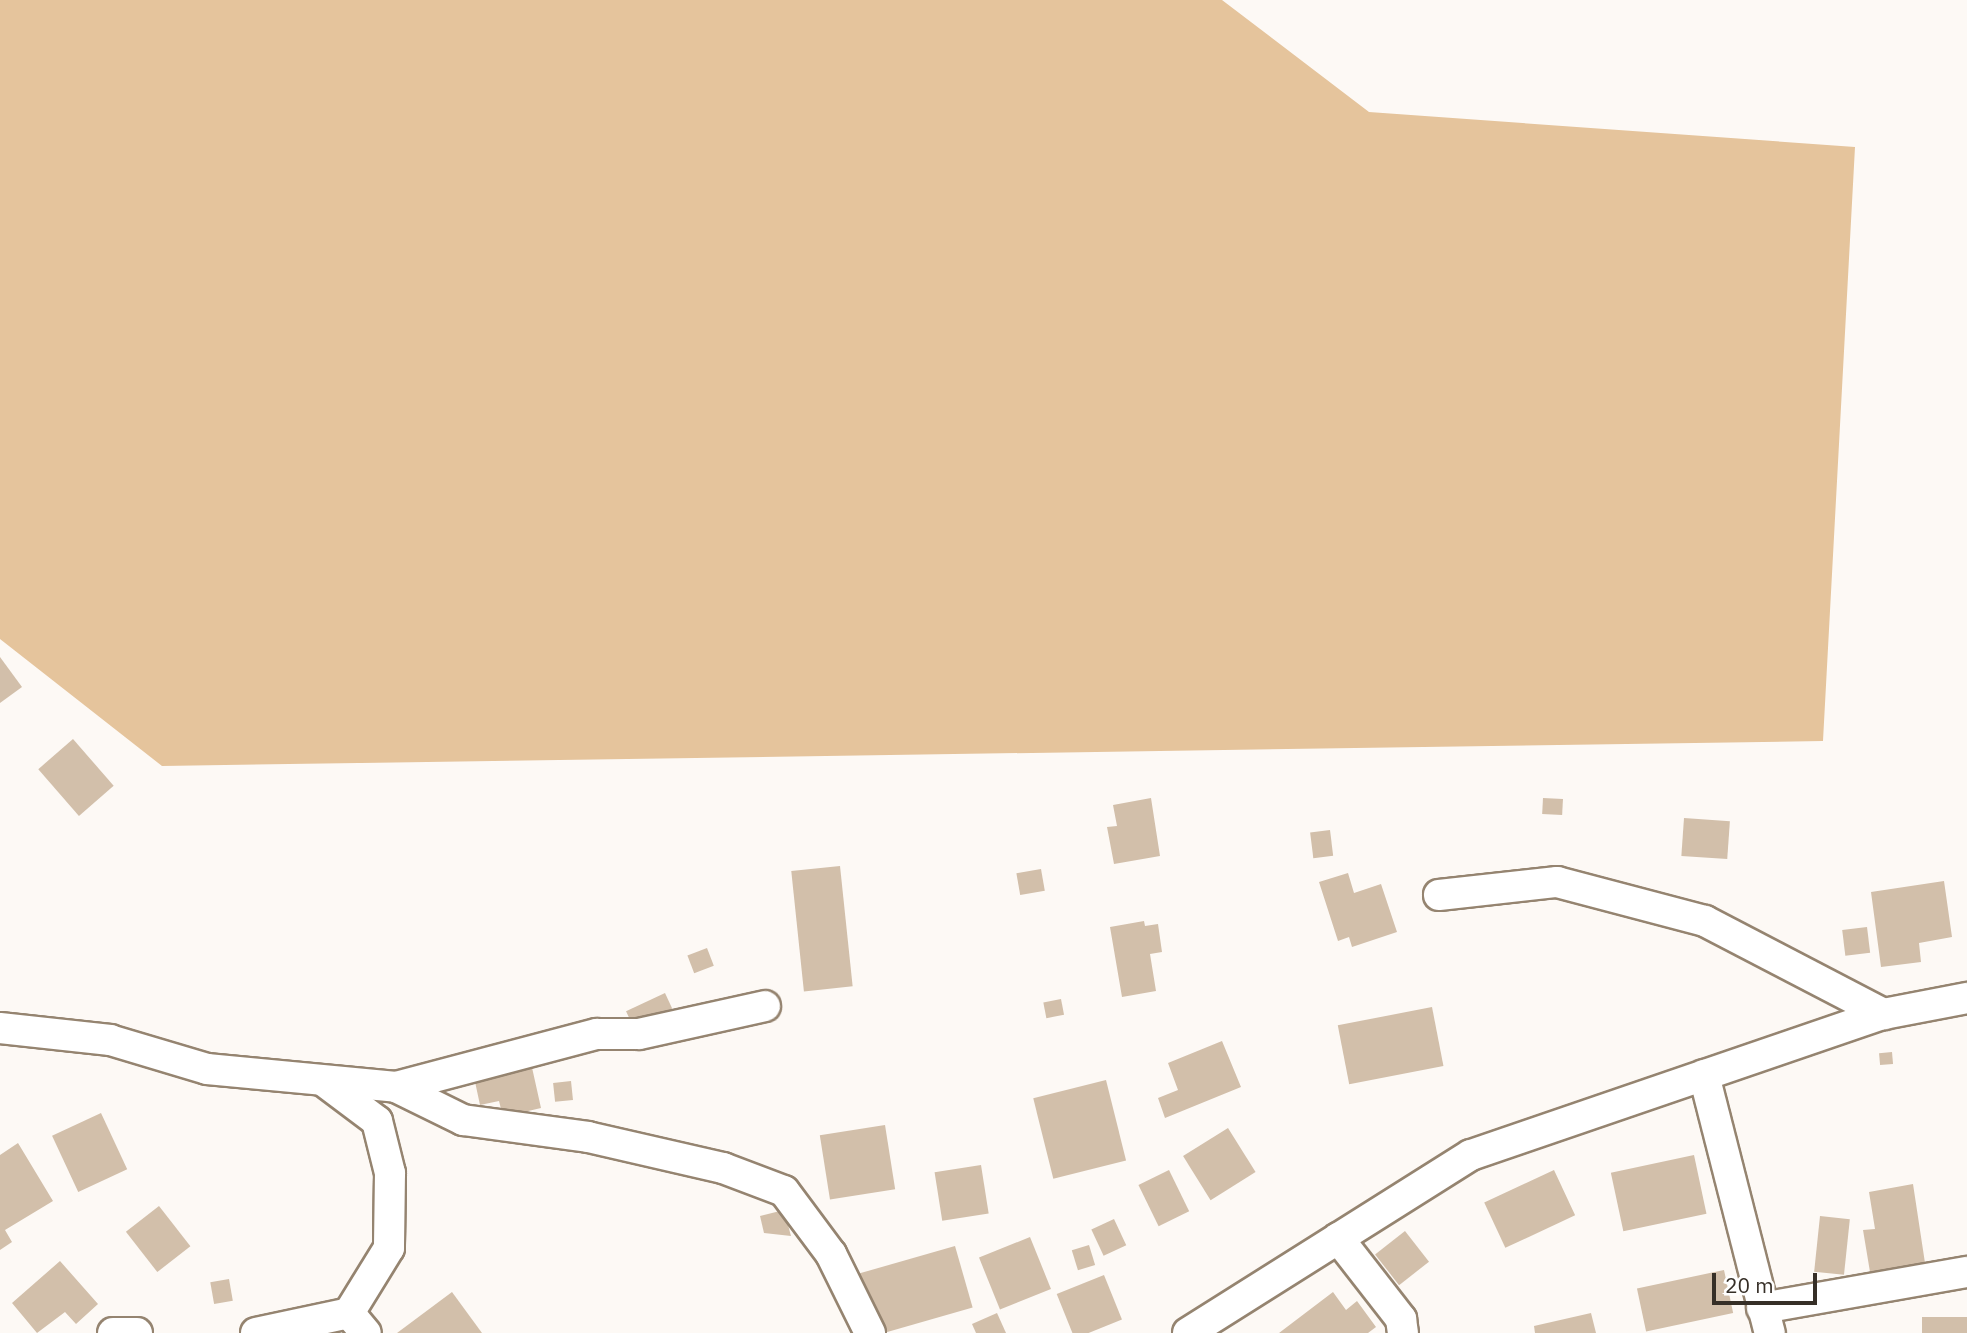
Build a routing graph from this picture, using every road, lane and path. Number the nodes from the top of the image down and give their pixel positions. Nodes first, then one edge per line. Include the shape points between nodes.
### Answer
1 (1439, 895) dead end
2 (1967, 998) edge
3 (765, 1006) dead end
4 (1884, 1014) junction
5 (0, 1028) edge
6 (1704, 1075) junction
7 (325, 1083) junction
8 (397, 1087) junction
9 (1338, 1238) junction
10 (1967, 1272) edge
11 (1766, 1321) edge
12 (358, 1323) edge
13 (113, 1333) edge
14 (137, 1333) edge
15 (256, 1333) edge
16 (870, 1333) edge
17 (1188, 1333) edge
18 (1403, 1333) edge

1 - 4 street via 1570,885 1705,922
2 - 4 street
3 - 8 street via 639,1034 597,1034
4 - 6 street
5 - 7 street via 110,1040 207,1069
6 - 9 street via 1471,1155
6 - 11 street
7 - 8 street
7 - 12 street via 377,1121 390,1173 389,1248
8 - 16 street via 463,1120 587,1137 723,1168 784,1191 831,1254
9 - 17 street
9 - 18 street via 1401,1319
10 - 11 street
12 - 15 street
13 - 14 street

